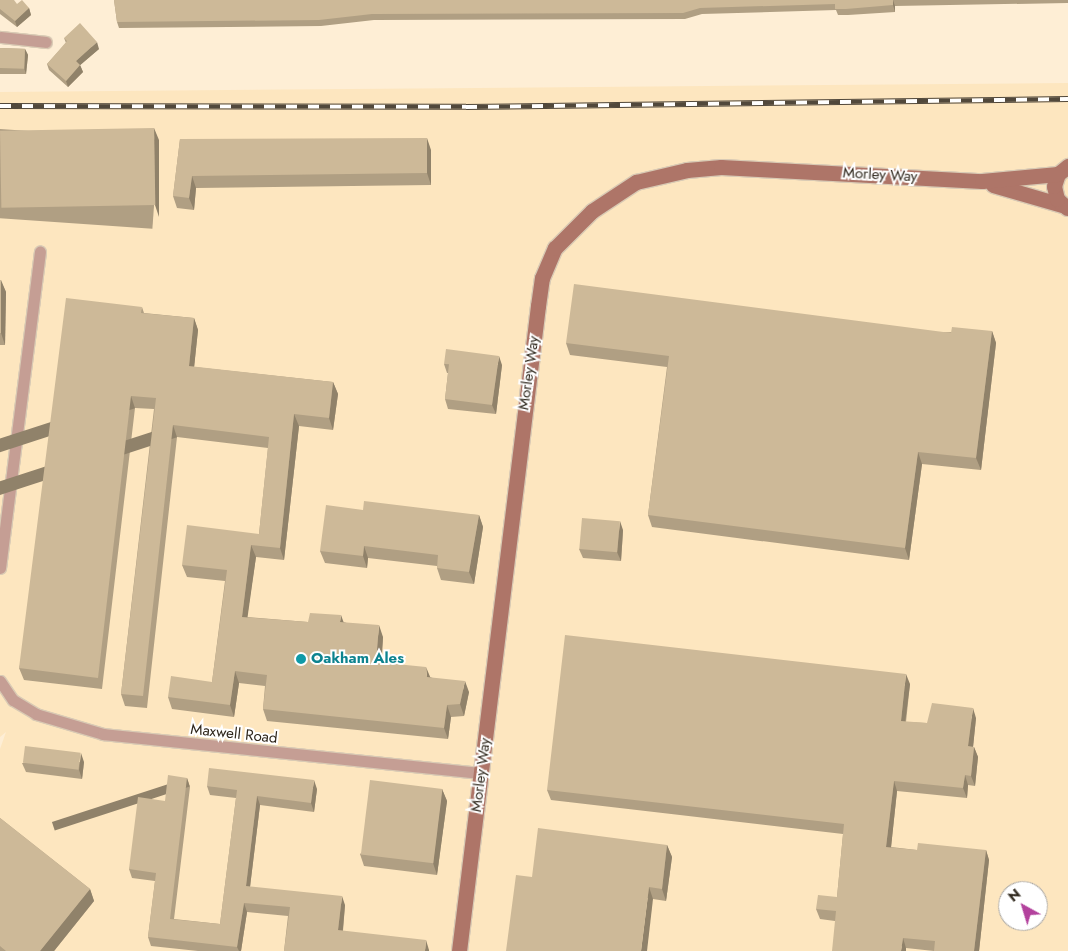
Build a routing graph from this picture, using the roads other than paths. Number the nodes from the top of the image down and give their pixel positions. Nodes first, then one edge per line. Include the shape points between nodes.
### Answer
1 (0, 37) edge
2 (46, 42) dead end
3 (1065, 167) edge
4 (982, 181) junction
5 (1065, 207) edge
6 (40, 252) dead end
7 (0, 568) edge
8 (0, 681) edge
9 (482, 773) junction
10 (459, 951) edge

1 - 2 street
3 - 4 street, Morley Way
3 - 5 street via 1054,191
4 - 5 street, Morley Way
4 - 9 street, Morley Way via 721,167 660,174 636,182 599,206 555,248 542,278
6 - 7 street
8 - 9 street, Maxwell Road via 13,700 36,714 103,734
9 - 10 street, Morley Way

